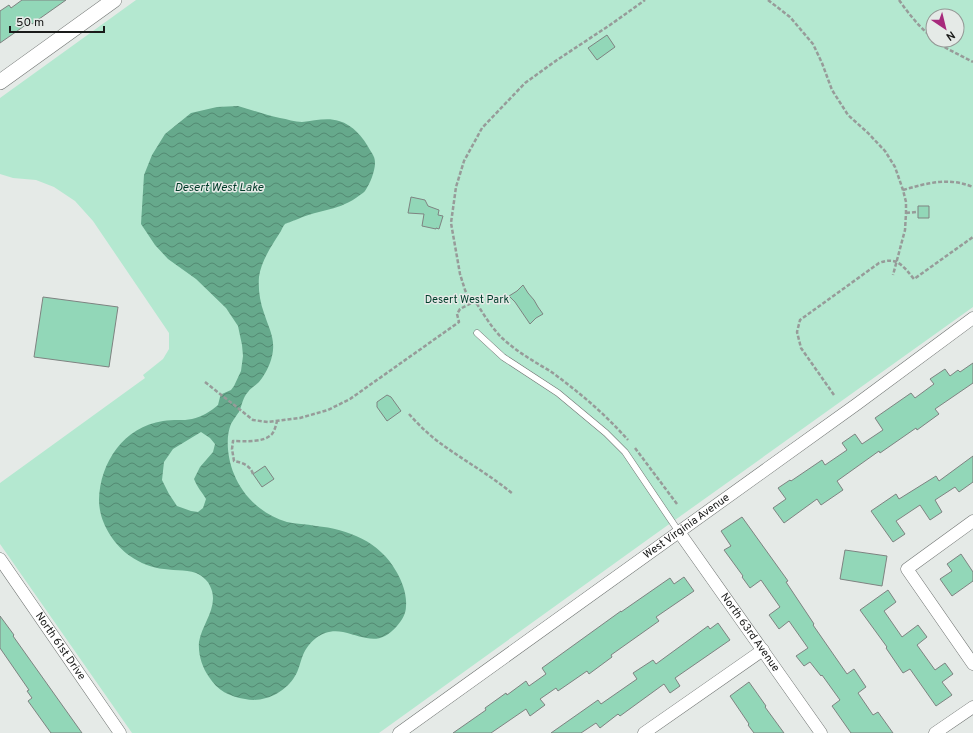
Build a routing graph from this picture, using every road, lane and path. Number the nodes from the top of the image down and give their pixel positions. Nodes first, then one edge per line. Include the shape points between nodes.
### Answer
1 (114, 0) edge
2 (645, 0) edge
3 (768, 0) edge
4 (898, 0) edge
5 (925, 32) edge
6 (946, 48) edge
7 (973, 62) edge
8 (0, 82) edge
9 (973, 187) edge
10 (903, 190) junction
11 (916, 212) dead end
12 (906, 213) junction
13 (973, 237) edge
14 (897, 262) junction
15 (894, 275) dead end
16 (471, 303) junction
17 (973, 318) edge
18 (491, 325) dead end
19 (477, 333) dead end
20 (206, 382) dead end
21 (834, 395) dead end
22 (409, 414) dead end
23 (277, 421) junction
24 (253, 474) dead end
25 (513, 494) dead end
26 (973, 521) edge
27 (679, 532) junction
28 (0, 559) edge
29 (763, 650) junction
30 (973, 664) edge
31 (973, 707) edge
32 (120, 733) edge
33 (399, 733) edge
34 (644, 733) edge
35 (821, 733) edge
36 (935, 733) edge

1 - 8 street
2 - 16 path via 525,83 482,128 464,161 456,187 451,223 460,274
3 - 10 path via 790,17 813,44 832,90 848,115 885,151
4 - 5 path
6 - 7 path
9 - 10 path via 948,181
10 - 12 path
11 - 12 path
12 - 14 path via 905,230
13 - 14 path via 914,279
14 - 15 path
14 - 21 path via 887,260 879,263 800,320 797,332 801,348
16 - 18 path via 475,301
16 - 23 path via 460,309 457,314 459,322 350,399 328,410
17 - 27 street, West Virginia Avenue
19 - 27 lane via 503,357 558,393 606,433 625,452
20 - 23 path via 253,420
22 - 25 path via 435,439
23 - 24 path via 269,436 256,440 233,441 234,461 247,466
26 - 30 street via 907,569
27 - 29 street, North 63rd Avenue
27 - 33 street, West Virginia Avenue
28 - 32 street, North 61st Drive
29 - 34 street
29 - 35 street, North 63rd Avenue
31 - 36 street

